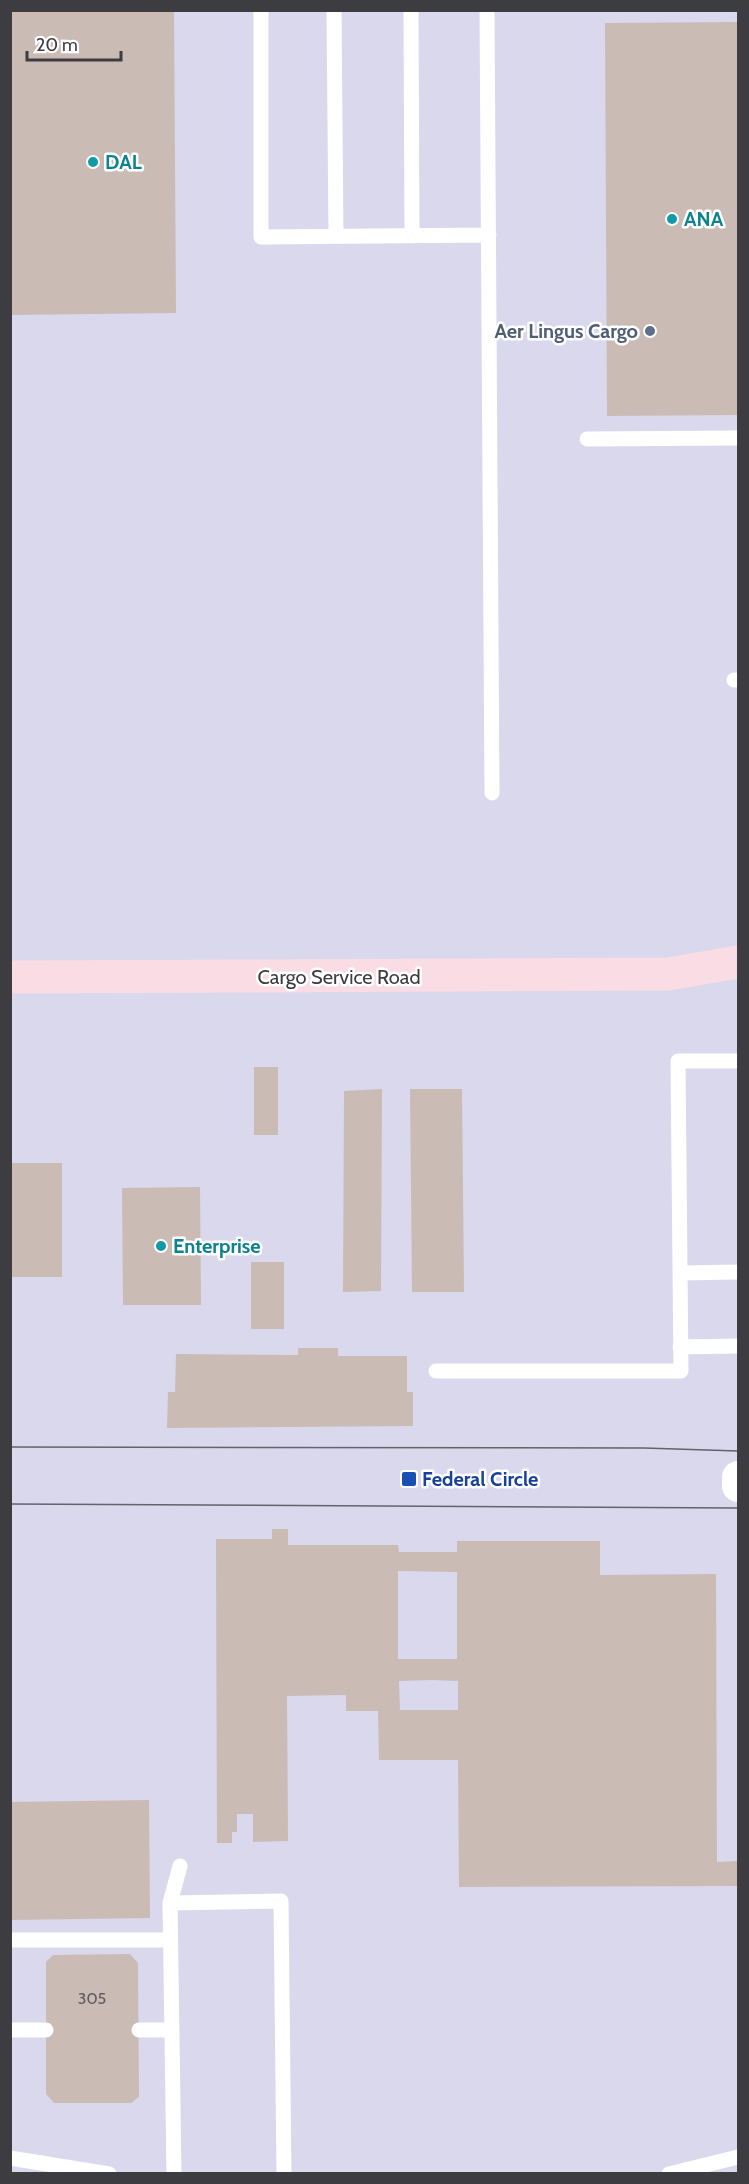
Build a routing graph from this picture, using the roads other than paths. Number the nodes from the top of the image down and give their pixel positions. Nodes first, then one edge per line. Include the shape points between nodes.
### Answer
1 (261, 10) edge
2 (334, 10) edge
3 (411, 10) edge
4 (487, 10) edge
5 (489, 235) junction
6 (336, 236) junction
7 (412, 236) junction
8 (738, 438) edge
9 (587, 439) dead end
10 (492, 793) dead end
11 (738, 962) edge
12 (668, 974) junction
13 (10, 978) edge
14 (738, 984) edge
15 (738, 1061) edge
16 (738, 1272) edge
17 (680, 1273) junction
18 (738, 1346) edge
19 (680, 1347) junction
20 (436, 1371) dead end
21 (738, 1477) edge
22 (738, 1486) edge
23 (180, 1866) dead end
24 (170, 1903) junction
25 (10, 1940) edge
26 (170, 1940) junction
27 (10, 2030) edge
28 (46, 2030) dead end
29 (139, 2030) dead end
30 (170, 2030) junction
31 (738, 2157) edge
32 (10, 2158) edge
33 (109, 2174) edge
34 (174, 2174) edge
35 (284, 2174) edge
36 (669, 2174) edge

1 - 6 lane via 261,237
2 - 6 lane
3 - 7 lane
4 - 5 lane
5 - 7 lane
5 - 10 lane
6 - 7 lane
8 - 9 lane
11 - 12 street, Cargo Service Road
12 - 13 street, Cargo Service Road
12 - 14 street, Cargo Service Road
15 - 17 lane via 678,1061
16 - 17 lane
17 - 19 lane
18 - 19 lane
19 - 20 lane via 681,1371
21 - 22 street
23 - 24 lane
24 - 26 lane
24 - 35 lane via 281,1901
25 - 26 lane
26 - 30 lane
27 - 28 lane
29 - 30 lane
30 - 34 lane
31 - 36 lane
32 - 33 lane

